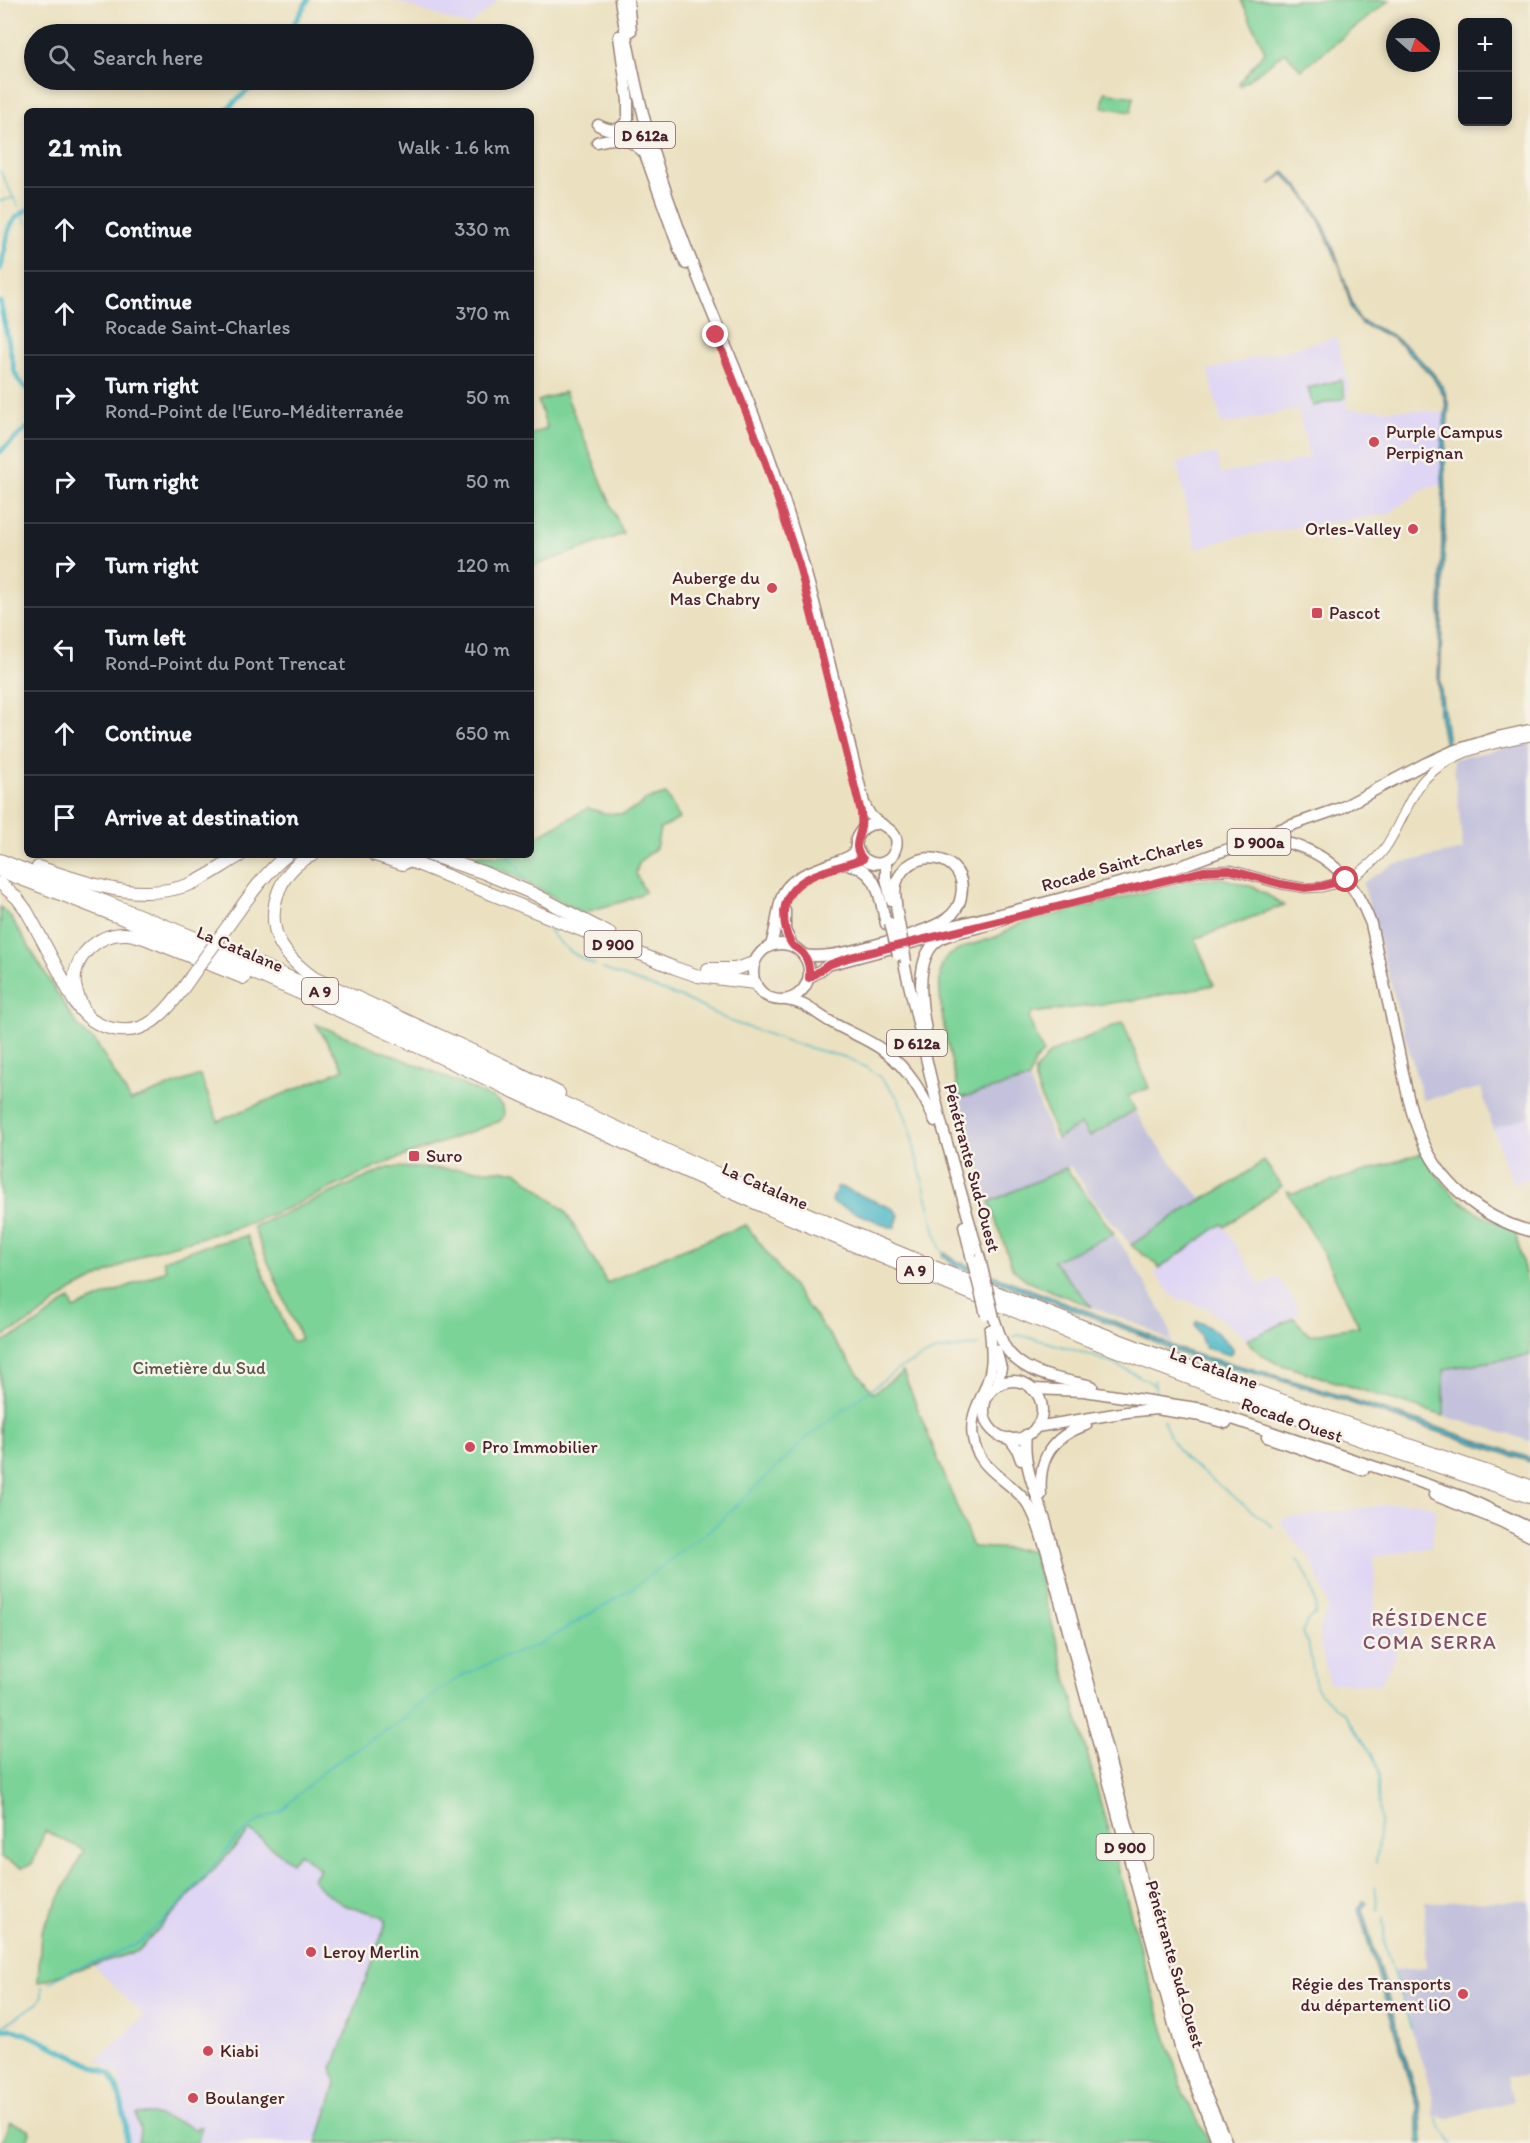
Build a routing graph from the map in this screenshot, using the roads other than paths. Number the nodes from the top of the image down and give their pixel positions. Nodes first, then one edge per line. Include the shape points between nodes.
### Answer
1 (616, 0) edge
2 (628, 0) edge
3 (598, 125) dead end
4 (597, 142) dead end
5 (654, 155) junction
6 (688, 267) junction
7 (1530, 730) edge
8 (1530, 736) edge
9 (882, 824) junction
10 (861, 831) junction
11 (856, 844) junction
12 (0, 853) edge
13 (236, 858) edge
14 (283, 858) edge
15 (306, 858) edge
16 (384, 858) edge
17 (402, 858) edge
18 (424, 858) edge
19 (439, 858) edge
20 (0, 860) edge
21 (866, 861) junction
22 (886, 861) junction
23 (847, 864) junction
24 (0, 871) edge
25 (482, 872) junction
26 (1139, 878) junction
27 (0, 883) edge
28 (476, 888) junction
29 (1091, 898) junction
30 (1004, 919) junction
31 (892, 920) junction
32 (908, 936) junction
33 (771, 945) junction
34 (792, 945) junction
35 (804, 955) junction
36 (754, 963) junction
37 (901, 963) junction
38 (809, 978) junction
39 (754, 983) junction
40 (786, 1000) junction
41 (317, 1001) junction
42 (1388, 1002) junction
43 (87, 1016) junction
44 (938, 1122) junction
45 (635, 1137) junction
46 (1530, 1231) edge
47 (990, 1316) junction
48 (990, 1330) junction
49 (1019, 1382) junction
50 (997, 1386) junction
51 (1032, 1389) junction
52 (1144, 1399) junction
53 (1112, 1415) junction
54 (1036, 1427) junction
55 (1026, 1435) junction
56 (1009, 1438) junction
57 (1530, 1486) edge
58 (1530, 1497) edge
59 (1046, 1523) junction
60 (1530, 1528) edge
61 (1530, 1536) edge
62 (1045, 1547) junction
63 (1218, 2143) edge
64 (1227, 2143) edge

1 - 3 main road via 629,112 626,123 617,129
1 - 5 main road, D 612a
1 - 6 main road, D 612a via 657,181
2 - 5 main road via 634,62
4 - 6 main road via 624,139 645,154
5 - 9 main road, D 612a via 676,222 771,461 804,563 864,803 873,819
6 - 10 main road, D 612a via 750,420 799,565 861,812
7 - 26 main road via 1453,751 1341,808
8 - 29 main road, bridge via 1477,748 1442,763 1414,793 1384,851 1371,865 1338,882 1305,888 1230,870 1204,871
9 - 10 main road via 870,824
9 - 22 main road via 891,830 896,841 895,852
10 - 11 main road
11 - 21 main road
11 - 33 main road via 850,856 787,886
12 - 13 highway via 102,888 129,893 161,892 188,885
14 - 43 highway, bridge via 163,1012 142,1027 128,1030 98,1024
15 - 45 highway via 283,880 274,911 280,942 300,969 597,1111
16 - 28 highway
17 - 28 highway
18 - 25 highway
19 - 25 highway
20 - 45 highway, La Catalane / A 9 via 336,998
21 - 22 main road
21 - 23 main road
21 - 31 main road, D 612a via 880,881
22 - 31 main road, D 612a
23 - 31 main road via 860,866 870,875
23 - 34 main road via 800,882 789,893 784,918
24 - 41 highway, La Catalane / A 9
25 - 36 highway, D 900 via 534,894 604,932 697,968 727,970
26 - 32 main road, Rocade Saint-Charles / D 900a
26 - 42 main road, Rocade Saint-Charles / D 900a via 1258,842 1290,844 1319,855 1343,873 1364,905
27 - 43 highway via 26,910 76,1005
28 - 39 highway, D 900 via 698,976
29 - 30 main road, Rocade Saint-Charles / D 900a
29 - 42 main road, Rocade Saint-Charles / D 900a via 1251,848 1300,852 1327,866 1353,893 1363,914
30 - 38 main road, Rocade Saint-Charles / D 900a via 851,957 828,965
30 - 44 main road, D 900a via 943,938 935,942 925,958 921,982 924,1022 941,1107
31 - 32 main road via 895,886 905,867 925,858 937,858 952,866 962,891 954,912
31 - 37 main road, D 612a, bridge
32 - 35 main road, Rocade Saint-Charles / D 900a via 831,954
33 - 34 main road
33 - 36 main road via 762,950
34 - 35 main road
35 - 38 main road
36 - 39 main road
37 - 44 main road, Pénétrante Sud-Ouest / D 612a
37 - 44 main road, Pénétrante Sud-Ouest / D 612a
38 - 40 main road via 801,993
39 - 40 main road via 767,997
40 - 44 main road via 808,1006 885,1051 919,1087
41 - 43 highway via 297,999 127,933 91,945 81,960 75,984
41 - 58 highway, La Catalane / A 9 via 797,1221 1006,1307 1253,1402
42 - 46 main road, Rocade Saint-Charles / D 900a via 1413,1116 1433,1161 1450,1185 1471,1203 1501,1221
44 - 47 main road, Pénétrante Sud-Ouest / D 612a, bridge
45 - 57 highway, La Catalane / A 9 via 887,1248 1087,1329
47 - 48 main road, Pénétrante Sud-Ouest
47 - 49 main road via 1004,1363
47 - 52 main road via 1004,1346 1028,1368
48 - 50 main road, Pénétrante Sud-Ouest via 1001,1368
48 - 62 main road, Pénétrante Sud-Ouest / D 900 via 992,1368 973,1413 974,1446 987,1467 1023,1497
49 - 50 main road
49 - 51 main road, Rocade Ouest
50 - 56 main road via 986,1401 986,1420 997,1434
51 - 52 main road, Rocade Ouest
51 - 54 main road via 1041,1407
52 - 60 main road, Rocade Ouest via 1231,1417 1464,1497
53 - 54 main road, Rocade Ouest
53 - 59 main road via 1065,1434 1047,1454 1040,1482
53 - 61 main road, Rocade Ouest via 1165,1410 1231,1424 1461,1504
54 - 55 main road, Rocade Ouest
55 - 56 main road, Rocade Ouest
55 - 59 main road via 1026,1459
56 - 62 main road, Pénétrante Sud-Ouest / D 900 via 1021,1460
59 - 64 main road via 1178,2015 1199,2080
62 - 63 main road, Pénétrante Sud-Ouest / D 900 via 1180,2047

